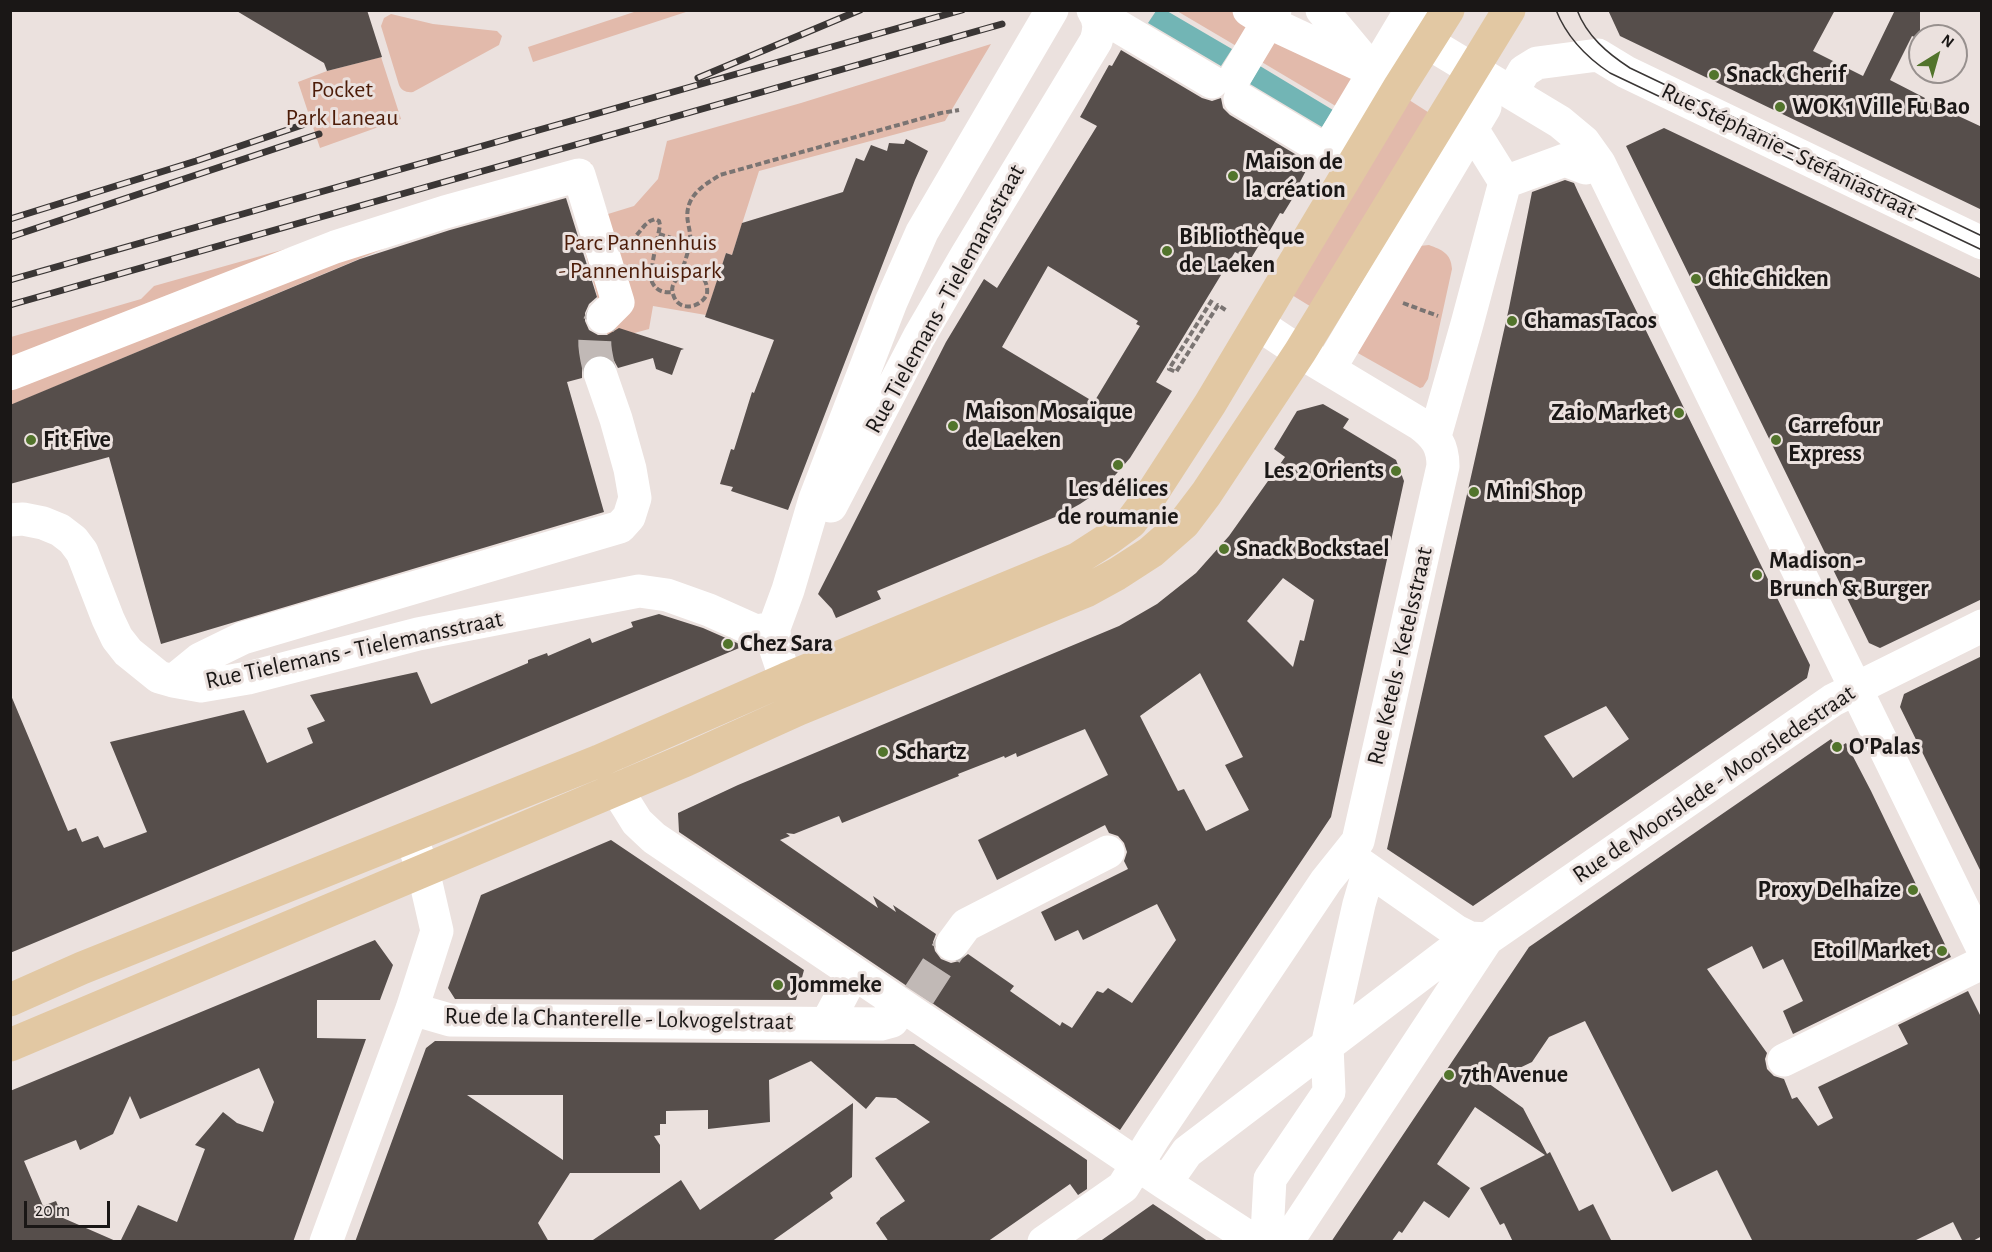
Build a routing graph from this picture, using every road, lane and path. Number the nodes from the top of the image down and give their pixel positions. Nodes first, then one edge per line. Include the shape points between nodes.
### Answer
1 (1322, 10) edge
2 (1411, 10) edge
3 (1448, 10) edge
4 (1509, 10) edge
5 (1052, 11) edge
6 (1094, 11) edge
7 (1264, 14) edge
8 (1427, 42) junction
9 (1474, 69) junction
10 (1380, 74) junction
11 (1229, 86) junction
12 (1482, 112) junction
13 (941, 113) dead end
14 (1341, 156) junction
15 (1586, 168) dead end
16 (1504, 182) junction
17 (659, 234) junction
18 (1982, 243) edge
19 (690, 244) junction
20 (609, 272) junction
21 (680, 274) junction
22 (672, 292) junction
23 (1402, 302) dead end
24 (1218, 305) junction
25 (1227, 311) dead end
26 (603, 317) tunnel mouth
27 (1452, 320) junction
28 (1258, 324) junction
29 (1299, 352) junction
30 (1334, 361) dead end
31 (600, 373) tunnel mouth
32 (10, 374) edge
33 (1439, 445) junction
34 (10, 520) edge
35 (788, 590) junction
36 (1982, 626) edge
37 (774, 628) junction
38 (786, 679) junction
39 (173, 681) junction
40 (1854, 688) junction
41 (799, 709) junction
42 (599, 760) junction
43 (617, 790) junction
44 (411, 837) junction
45 (1108, 852) dead end
46 (1346, 854) junction
47 (423, 870) junction
48 (1331, 885) dead end
49 (1977, 928) edge
50 (1487, 939) junction
51 (952, 944) tunnel mouth
52 (1982, 963) edge
53 (855, 974) junction
54 (10, 1000) edge
55 (910, 1003) junction
56 (412, 1008) junction
57 (827, 1023) junction
58 (10, 1045) edge
59 (1327, 1046) junction
60 (1784, 1060) dead end
61 (1164, 1157) junction
62 (1270, 1239) edge
63 (326, 1242) edge
64 (1044, 1242) edge

1 - 10 street
2 - 10 street
3 - 8 main road
4 - 9 main road
5 - 35 street, Rue Tielemans - Tielemansstraat via 922,232 815,499
6 - 11 street
6 - 35 street, Rue Tielemans - Tielemansstraat via 1099,21 1096,41 925,327
7 - 10 street
7 - 11 street
8 - 9 street
8 - 14 main road
9 - 12 street
9 - 29 main road
10 - 14 street
11 - 14 street
12 - 16 street
12 - 18 street, Rue Stéphanie - Stefaniastraat via 1537,63 1598,55
12 - 30 street
12 - 40 street via 1560,122 1584,142 1608,178
13 - 19 path via 720,175 701,188 690,202 686,221
14 - 28 main road
15 - 16 street via 1566,160
16 - 27 street, Rue Ketels - Ketelsstraat
17 - 19 path
17 - 20 path via 659,221 650,221
17 - 22 path via 652,282 658,289
19 - 21 path
20 - 26 street via 618,302
20 - 32 street via 579,175 335,247
21 - 22 path
21 - 22 path via 691,271 702,276 707,294 700,304 690,307 679,304
23 - 27 path
24 - 24 path via 1176,372 1169,369 1209,299
24 - 25 path
27 - 33 street, Rue Ketels - Ketelsstraat
28 - 29 street
28 - 38 main road via 1131,522 1077,559
29 - 33 street via 1420,424
29 - 41 main road via 1206,494 1184,523 1151,552 1086,591
31 - 39 street via 630,469 634,498 629,517 621,527 243,638 200,659
33 - 46 street, Rue Ketels - Ketelsstraat via 1443,466 1358,841
34 - 39 street, Rue Tielemans - Tielemansstraat via 43,523 73,540 82,552 117,638 159,677
35 - 37 street, Rue Tielemans - Tielemansstraat
36 - 40 street, Rue de Moorslede - Moorsledestraat
37 - 38 street
37 - 39 street, Rue Tielemans - Tielemansstraat via 756,631 667,595 639,591 418,634 248,678 201,686
38 - 41 street
38 - 42 main road
40 - 49 street
40 - 50 street, Rue de Moorslede - Moorsledestraat
41 - 43 main road
42 - 43 street
42 - 44 main road
43 - 47 main road
43 - 53 street via 637,822 654,838
44 - 47 street
44 - 54 main road
45 - 51 street via 966,925
46 - 50 street via 1456,931 1470,938
46 - 61 street, Rue Ketels - Ketelsstraat via 1160,1127
47 - 56 street via 436,932
47 - 58 main road
48 - 59 street via 1362,892
50 - 59 street via 1449,953
50 - 62 street
52 - 60 street
53 - 55 street
53 - 57 street, Rue de la Chanterelle - Lokvogelstraat
55 - 57 street, Rue de la Chanterelle - Lokvogelstraat via 892,1021 880,1024
55 - 61 street
56 - 57 street, Rue de la Chanterelle - Lokvogelstraat via 450,1020
56 - 63 street
59 - 61 street
59 - 62 street via 1329,1092 1269,1179
61 - 62 street
61 - 64 street

